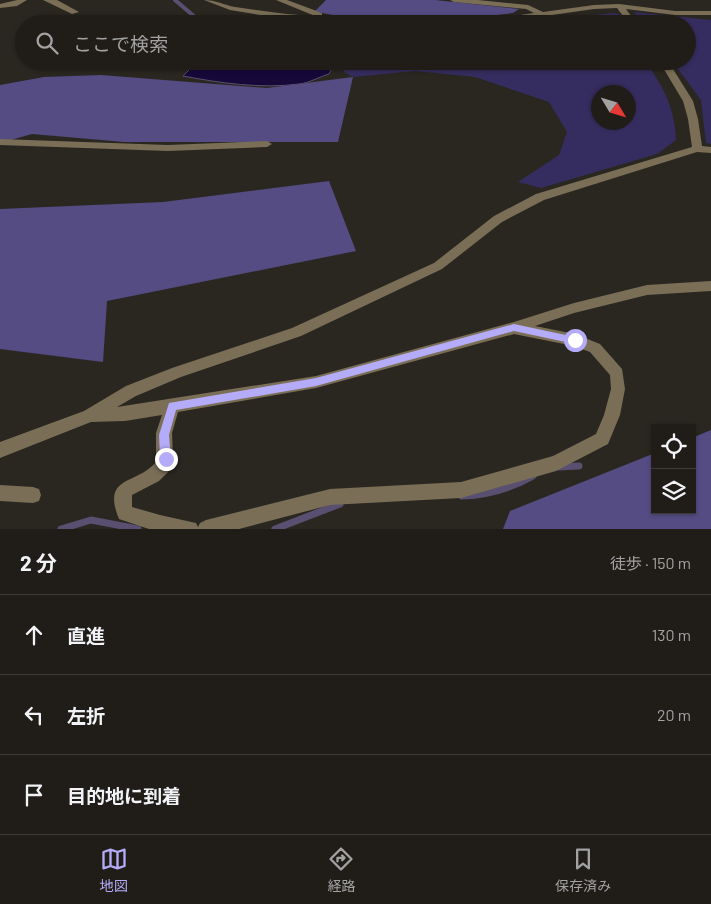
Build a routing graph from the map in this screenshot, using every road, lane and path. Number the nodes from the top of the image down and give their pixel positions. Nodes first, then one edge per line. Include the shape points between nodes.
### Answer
1 (23, 0) edge
2 (46, 0) edge
3 (208, 0) edge
4 (280, 0) edge
5 (454, 0) edge
6 (0, 6) edge
7 (619, 6) junction
8 (76, 12) dead end
9 (711, 13) edge
10 (268, 15) edge
11 (318, 15) edge
12 (544, 15) joint
13 (626, 15) edge
14 (669, 70) edge
15 (0, 142) edge
16 (267, 144) dead end
17 (704, 150) edge
18 (711, 286) edge
19 (514, 328) junction
20 (172, 406) junction
21 (89, 416) junction
22 (0, 450) edge
23 (0, 494) edge
24 (33, 494) dead end
25 (190, 529) edge
26 (206, 529) edge

1 - 6 street
2 - 8 street
3 - 10 street
4 - 11 street
5 - 12 street via 528,7
7 - 9 street
7 - 12 street
7 - 13 street
14 - 17 street via 688,101
15 - 16 street via 168,148
17 - 21 street via 540,197 498,219 438,266 296,332 177,372 131,392
18 - 19 street via 647,290 574,308
19 - 20 street via 316,382
19 - 26 street via 575,340 595,348 617,373 618,389 602,439 556,463 460,490 330,497
20 - 21 street
20 - 25 street via 164,435 166,459 160,470 124,492 121,504 125,513
21 - 22 street
23 - 24 street

